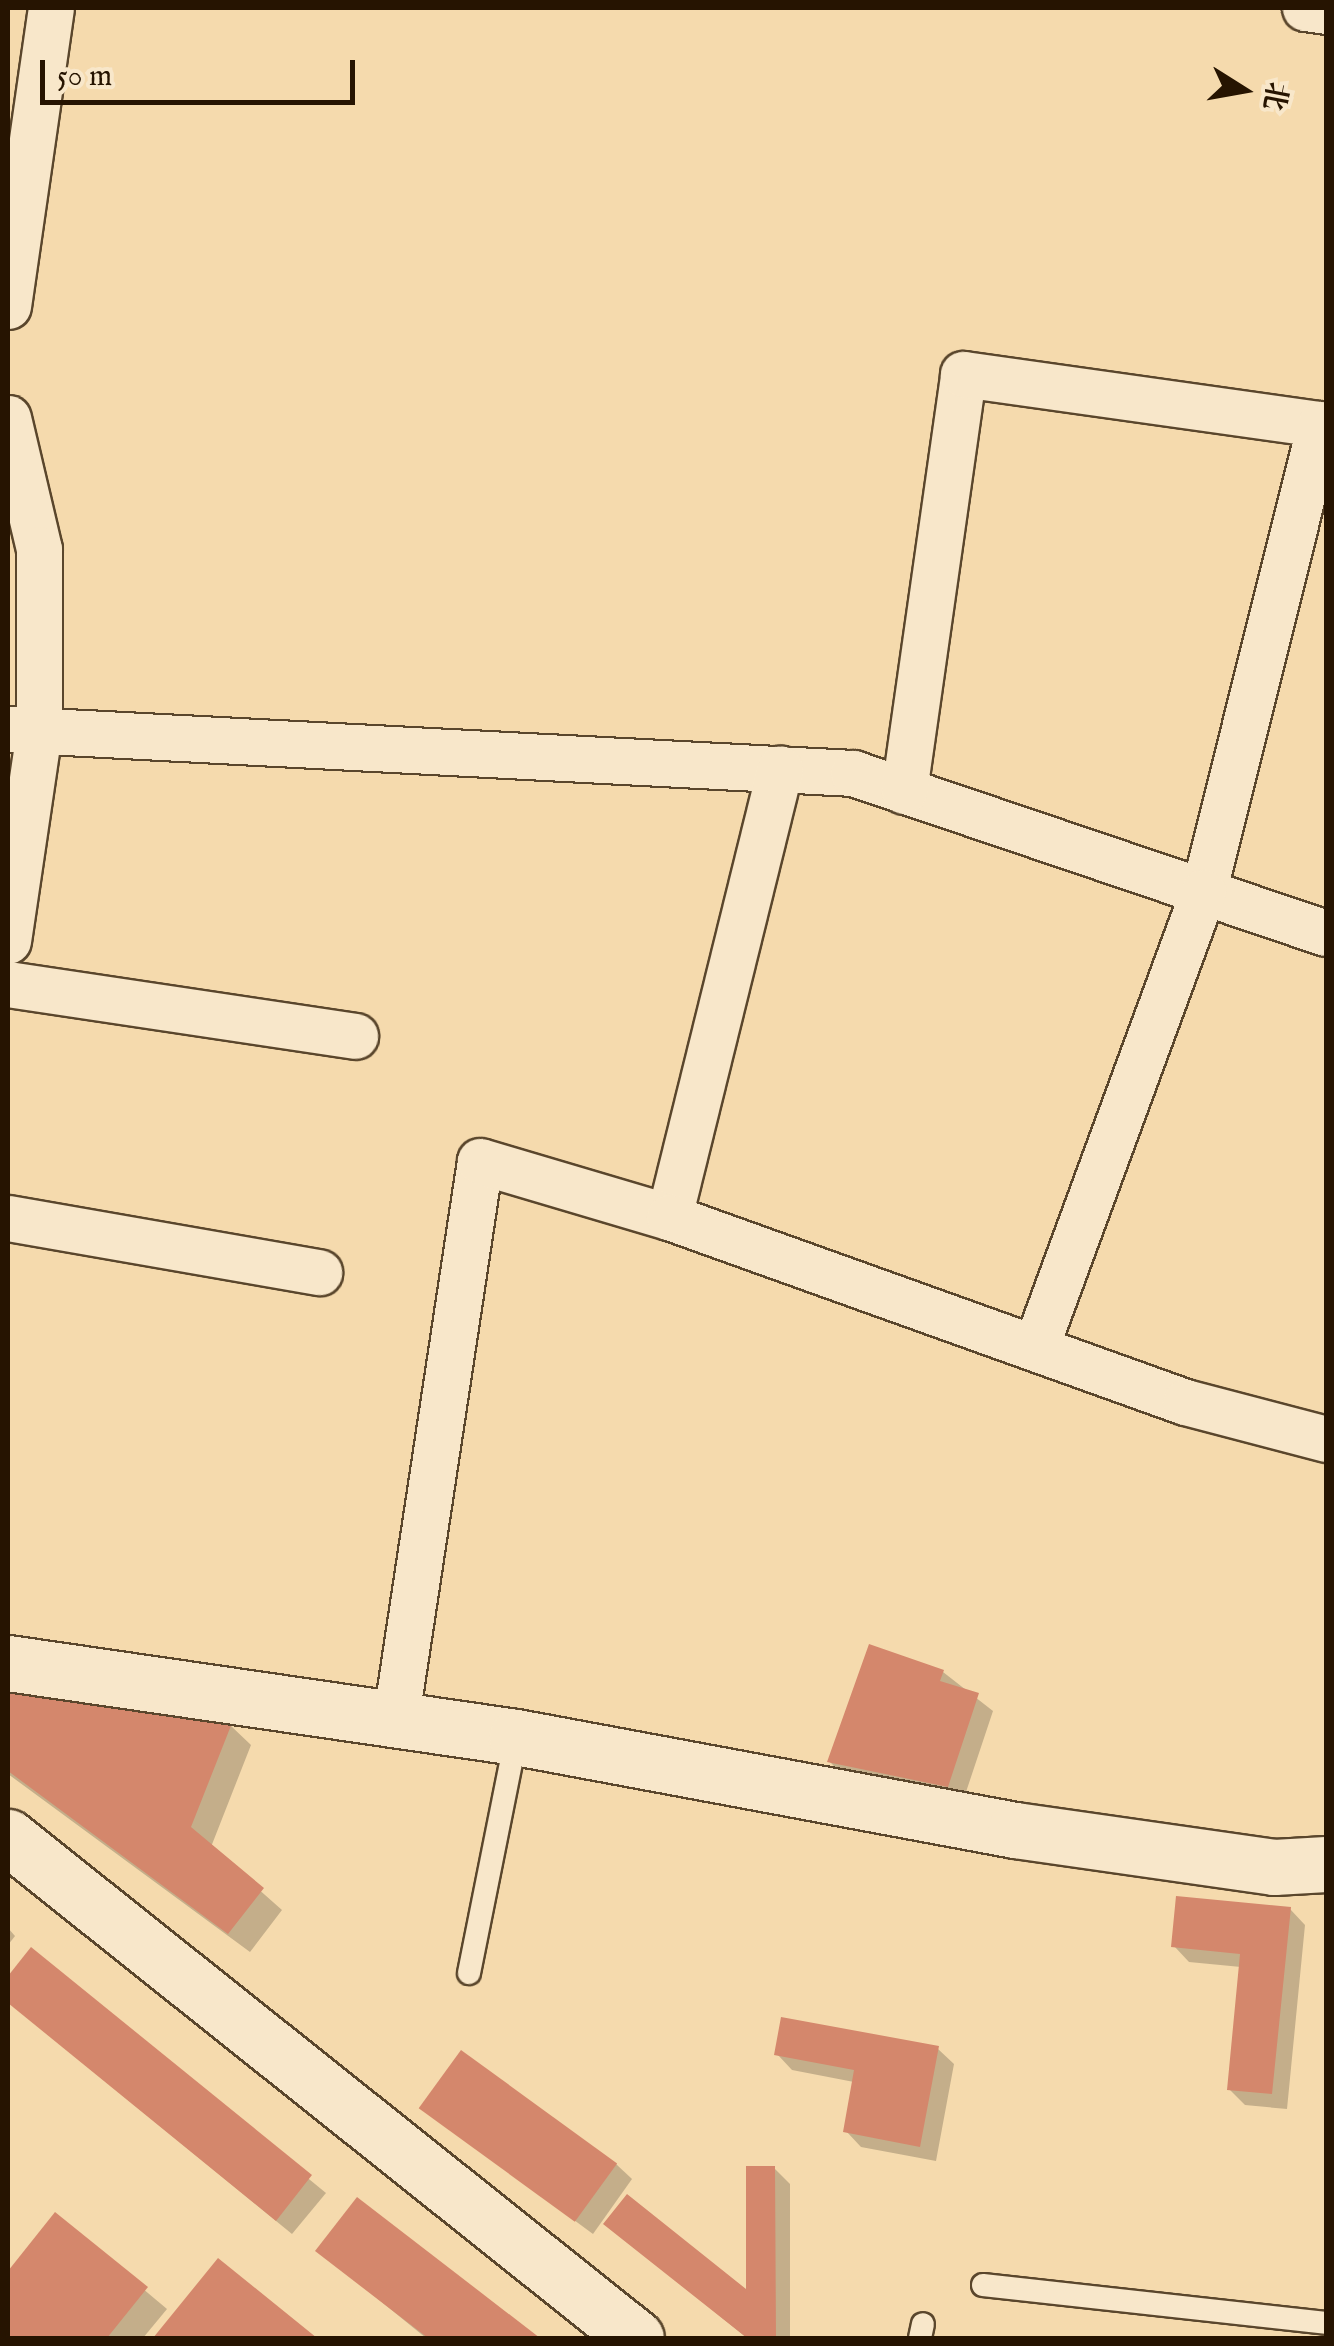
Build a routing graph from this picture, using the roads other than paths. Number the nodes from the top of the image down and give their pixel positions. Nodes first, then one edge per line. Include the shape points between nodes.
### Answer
1 (50, 8) edge
2 (1304, 8) edge
3 (1326, 11) edge
4 (8, 306) edge
5 (1323, 406) edge
6 (8, 418) edge
7 (23, 730) edge
8 (780, 770) junction
9 (904, 791) junction
10 (1203, 892) junction
11 (1326, 934) edge
12 (8, 941) edge
13 (8, 984) edge
14 (355, 1036) dead end
15 (669, 1217) junction
16 (8, 1218) edge
17 (319, 1272) dead end
18 (1036, 1344) junction
19 (1326, 1439) edge
20 (8, 1663) edge
21 (394, 1723) junction
22 (516, 1737) junction
23 (8, 1837) edge
24 (1326, 1864) edge
25 (469, 1973) dead end
26 (983, 2285) dead end
27 (1326, 2323) edge
28 (636, 2338) edge

1 - 4 street
2 - 3 street
5 - 9 street via 962,374
5 - 10 street
6 - 7 street via 38,549
7 - 8 street
7 - 12 street
8 - 9 street via 853,773
8 - 15 street
9 - 10 street
10 - 11 street
10 - 18 street
13 - 14 street
15 - 18 street
15 - 21 street via 480,1161
16 - 17 street
18 - 19 street via 1185,1402
20 - 21 street
21 - 22 street
22 - 24 street via 1015,1830 1274,1867
22 - 25 lane
23 - 28 street
26 - 27 lane

